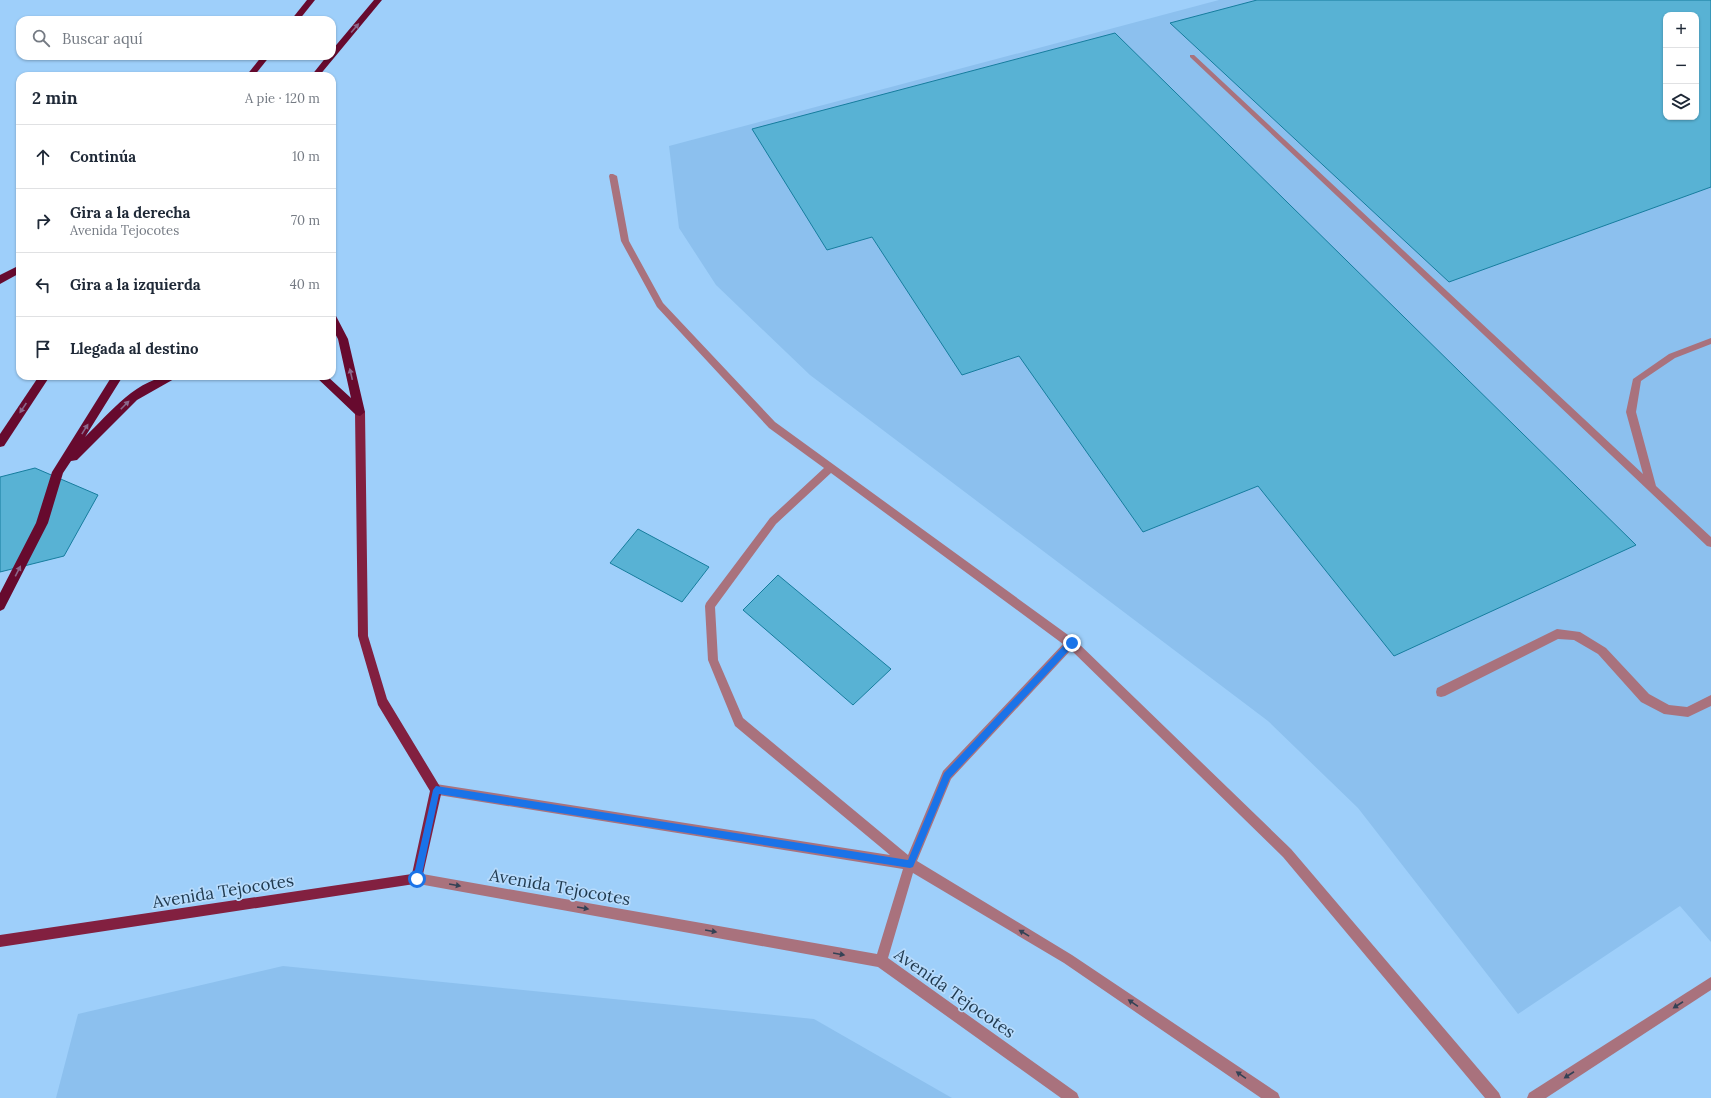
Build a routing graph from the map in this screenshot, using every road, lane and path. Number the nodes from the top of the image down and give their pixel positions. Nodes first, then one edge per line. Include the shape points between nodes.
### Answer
1 (311, 0) edge
2 (378, 0) edge
3 (298, 16) edge
4 (336, 51) edge
5 (1192, 56) dead end
6 (263, 60) edge
7 (329, 60) edge
8 (253, 72) edge
9 (318, 72) edge
10 (613, 176) dead end
11 (16, 270) edge
12 (0, 280) edge
13 (336, 326) edge
14 (1711, 341) edge
15 (42, 380) edge
16 (116, 380) edge
17 (163, 380) edge
18 (324, 380) edge
19 (360, 412) junction
20 (0, 443) edge
21 (831, 467) junction
22 (58, 472) junction
23 (1652, 488) junction
24 (1711, 543) edge
25 (0, 606) edge
26 (1072, 643) junction
27 (1441, 692) dead end
28 (1711, 700) edge
29 (436, 790) junction
30 (910, 864) junction
31 (417, 879) junction
32 (0, 941) edge
33 (881, 961) junction
34 (1711, 983) edge
35 (1072, 1098) edge
36 (1273, 1098) edge
37 (1494, 1098) edge
38 (1534, 1098) edge

1 - 3 highway
4 -> 2 highway
5 - 23 street
6 - 8 highway
7 - 9 highway
10 - 21 street via 625,241 660,306 772,425
11 - 12 highway
19 -> 13 highway via 343,339
14 - 23 street via 1672,356 1637,379 1631,412
15 -> 20 highway
22 -> 16 highway
22 -> 17 highway via 134,397
18 - 19 highway
19 - 29 main road via 363,636 382,701
21 - 26 street
21 - 30 street via 773,521 710,606 713,660 739,722
25 -> 22 highway via 42,523
23 - 24 street
26 - 30 street via 947,775
26 - 37 street via 1286,853
27 - 28 street via 1556,634 1576,635 1602,651 1645,698 1668,710 1688,712
29 - 30 street
29 - 31 main road
30 - 33 street
36 -> 30 street via 1068,959
31 - 32 main road, Avenida Tejocotes
31 -> 33 street, Avenida Tejocotes
33 - 35 street, Avenida Tejocotes
34 -> 38 street

